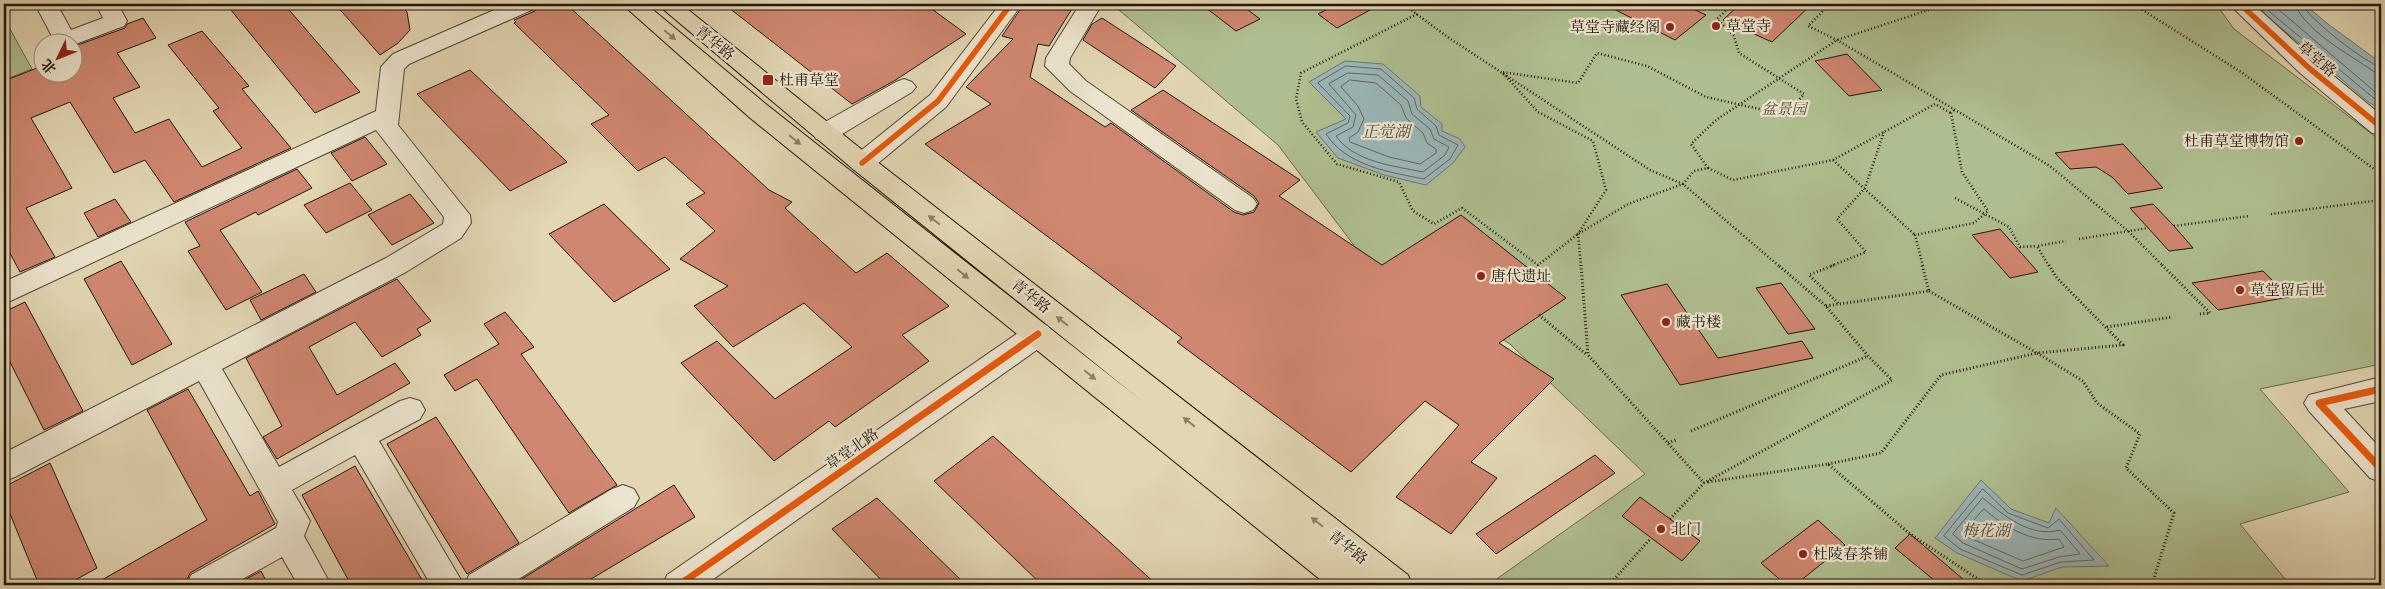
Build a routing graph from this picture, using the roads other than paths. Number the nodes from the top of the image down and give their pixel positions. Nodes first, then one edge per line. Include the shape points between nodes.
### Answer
1 (46, 4) edge
2 (107, 4) edge
3 (526, 4) edge
4 (633, 4) edge
5 (668, 4) edge
6 (1011, 4) edge
7 (1091, 4) edge
8 (2240, 4) edge
9 (904, 87) dead end
10 (388, 115) junction
11 (2381, 127) edge
12 (825, 133) junction
13 (862, 163) junction
14 (1244, 204) dead end
15 (4, 294) edge
16 (1038, 334) junction
17 (204, 364) junction
18 (2381, 389) edge
19 (410, 410) dead end
20 (361, 438) junction
21 (4, 468) edge
22 (2381, 469) edge
23 (273, 485) junction
24 (624, 498) dead end
25 (288, 538) junction
26 (203, 585) edge
27 (315, 585) edge
28 (448, 585) edge
29 (481, 585) edge
30 (679, 585) edge
31 (1351, 585) edge
32 (1396, 585) edge

1 - 2 street via 65,40 116,20
3 - 10 street via 401,59 393,67
4 -> 16 main road, 青华路 via 758,110
5 - 12 main road, 青华路
6 - 13 street via 938,101
7 - 14 street via 1058,58 1057,66 1078,86
8 - 11 street, 草堂路 via 2290,52
9 - 12 street
10 - 15 street
10 - 17 street via 386,126 458,214 458,223 452,231 396,264
12 - 13 main road, 青华路
32 -> 13 main road, 青华路
16 - 30 street, 草堂北路
16 -> 31 main road, 青华路
17 - 21 street
17 - 23 street
18 - 22 street via 2319,403
19 - 20 street
20 - 23 street
20 - 28 street
23 - 25 street via 294,521
24 - 29 street
25 - 26 street
25 - 27 street

